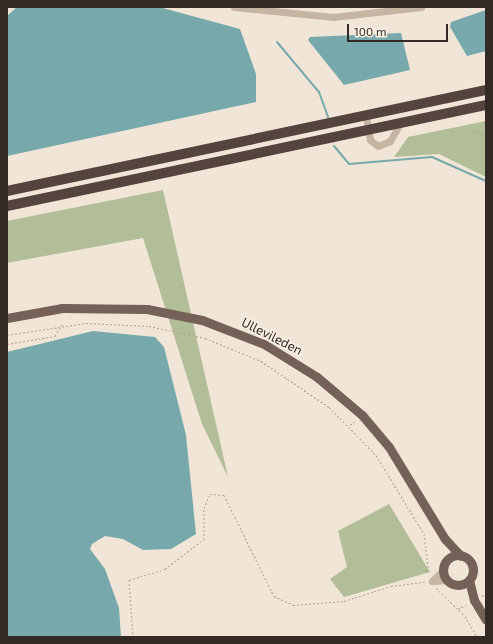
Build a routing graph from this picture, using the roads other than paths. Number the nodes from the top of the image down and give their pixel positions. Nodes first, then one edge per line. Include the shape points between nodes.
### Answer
1 (234, 7) edge
2 (421, 7) edge
3 (275, 10) edge
4 (486, 90) edge
5 (486, 105) edge
6 (366, 117) junction
7 (400, 124) junction
8 (368, 131) junction
9 (7, 191) edge
10 (7, 206) edge
11 (7, 318) edge
12 (445, 539) junction
13 (461, 556) junction
14 (449, 559) junction
15 (443, 570) junction
16 (447, 580) junction
17 (470, 580) junction
18 (458, 585) junction
19 (474, 600) junction
20 (486, 620) edge

1 - 3 street
2 - 3 street via 333,17
4 - 6 highway
5 - 7 highway
6 - 8 street
6 - 9 highway
7 - 8 highway
7 - 8 street via 390,141 378,146 373,144
8 - 10 highway
11 - 12 main road, Ullevileden via 62,308 147,309 202,320 264,344 317,377 362,415 389,447
12 - 13 main road, Ullevileden
12 - 14 main road, Ullevileden
13 - 14 main road
13 - 17 main road via 472,565
14 - 15 main road
15 - 16 main road
15 - 16 street via 432,582
16 - 18 main road
17 - 18 main road
17 - 19 main road
18 - 19 main road
19 - 20 main road

